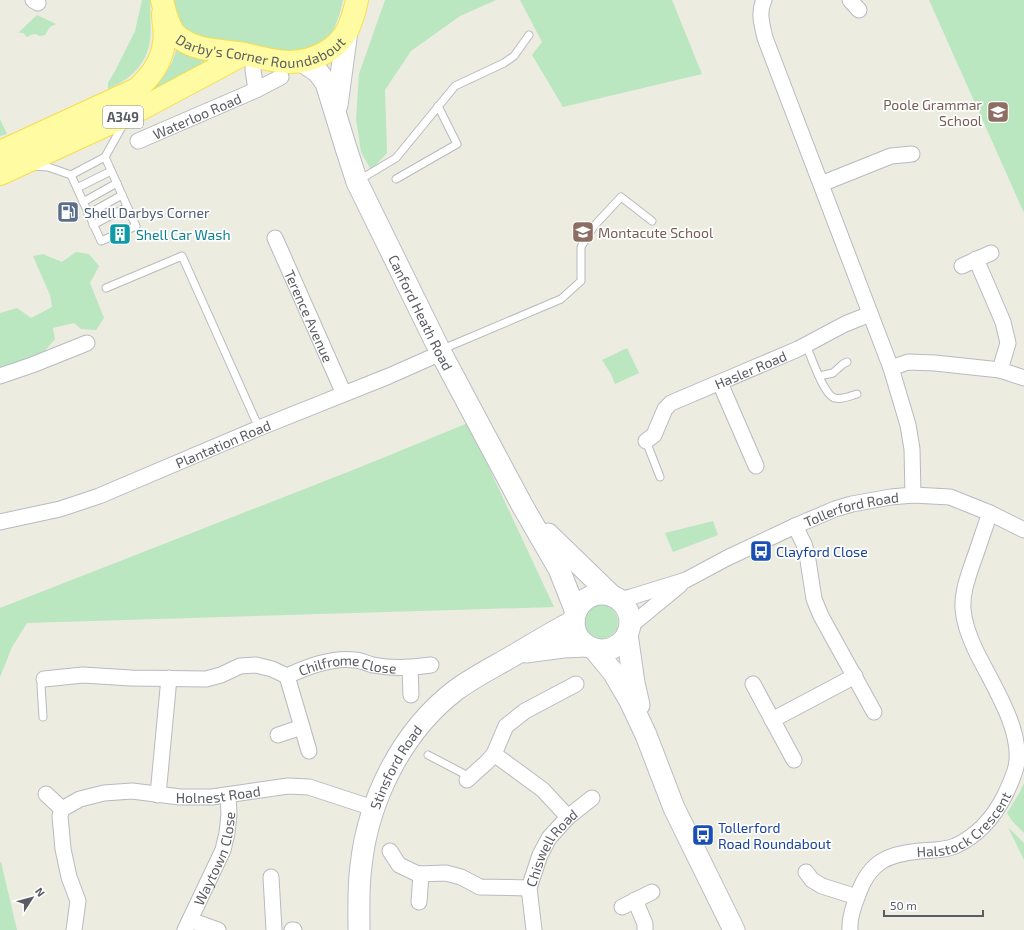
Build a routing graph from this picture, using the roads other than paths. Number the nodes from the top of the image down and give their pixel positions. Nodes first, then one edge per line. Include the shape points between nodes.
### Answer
1 (162, 0) edge
2 (357, 0) edge
3 (764, 0) edge
4 (347, 31) junction
5 (530, 35) dead end
6 (249, 56) junction
7 (302, 61) junction
8 (281, 76) dead end
9 (256, 90) junction
10 (438, 106) junction
11 (336, 112) junction
12 (129, 114) junction
13 (138, 141) dead end
14 (0, 152) edge
15 (912, 154) dead end
16 (105, 158) junction
17 (20, 165) junction
18 (111, 171) junction
19 (0, 174) edge
20 (71, 175) junction
21 (396, 179) dead end
22 (357, 182) junction
23 (117, 183) junction
24 (821, 184) junction
25 (77, 188) junction
26 (122, 195) junction
27 (83, 202) junction
28 (127, 207) junction
29 (88, 214) junction
30 (652, 221) dead end
31 (93, 225) junction
32 (275, 238) dead end
33 (991, 253) dead end
34 (976, 259) junction
35 (962, 266) dead end
36 (106, 288) dead end
37 (870, 314) junction
38 (87, 343) dead end
39 (806, 345) junction
40 (441, 352) junction
41 (847, 362) dead end
42 (891, 368) junction
43 (1000, 370) junction
44 (0, 376) edge
45 (819, 376) junction
46 (1024, 378) edge
47 (720, 383) junction
48 (344, 394) junction
49 (857, 394) dead end
50 (259, 428) junction
51 (646, 441) joint
52 (756, 466) dead end
53 (660, 477) dead end
54 (913, 496) junction
55 (522, 505) junction
56 (990, 513) junction
57 (0, 522) edge
58 (795, 526) junction
59 (1024, 530) edge
60 (686, 580) junction
61 (615, 598) junction
62 (575, 616) junction
63 (628, 630) junction
64 (590, 648) junction
65 (516, 654) junction
66 (431, 665) dead end
67 (410, 668) junction
68 (287, 676) junction
69 (855, 676) junction
70 (169, 678) junction
71 (44, 679) joint
72 (576, 684) dead end
73 (753, 684) dead end
74 (411, 695) dead end
75 (874, 712) dead end
76 (43, 717) dead end
77 (772, 720) junction
78 (302, 726) junction
79 (278, 735) dead end
80 (646, 735) junction
81 (309, 752) dead end
82 (494, 754) junction
83 (428, 755) dead end
84 (794, 760) dead end
85 (469, 778) joint
86 (46, 794) dead end
87 (158, 795) junction
88 (228, 795) junction
89 (592, 798) dead end
90 (373, 808) junction
91 (62, 809) junction
92 (568, 817) junction
93 (390, 852) dead end
94 (806, 872) dead end
95 (421, 874) junction
96 (271, 877) dead end
97 (529, 888) junction
98 (652, 892) dead end
99 (857, 897) junction
100 (635, 900) junction
101 (419, 902) dead end
102 (622, 908) dead end
103 (187, 925) edge
104 (74, 930) edge
105 (218, 930) edge
106 (274, 930) edge
107 (359, 930) edge
108 (534, 930) edge
109 (645, 930) edge
110 (734, 930) edge
111 (850, 930) edge

1 - 6 main road, Darby's Corner Roundabout / A349 via 166,18 176,35 189,44 205,50
1 - 14 main road, A349 via 165,41 160,59 146,81 128,94
2 - 4 main road, Darby's Corner Roundabout / A349
3 - 24 street via 761,21 765,38
4 - 7 main road, Darby's Corner Roundabout / A349 via 330,50 318,57
4 - 11 main road, Canford Heath Road
5 - 10 lane via 514,56 455,86
6 - 7 main road, Darby's Corner Roundabout / A349 via 288,62
6 - 9 street, Waterloo Road
6 - 12 main road, Waterloo Road / A349
7 - 11 main road, Canford Heath Road via 318,72 326,83
8 - 9 street, Waterloo Road
9 - 13 street, Waterloo Road
10 - 21 lane via 457,144
10 - 22 lane via 396,158
11 - 22 main road, Canford Heath Road
12 - 16 lane
12 - 17 main road, Waterloo Road / A349
15 - 24 street via 891,156
16 - 18 lane
16 - 20 lane
17 - 19 main road, Waterloo Road / A349
17 - 20 lane via 48,168
18 - 23 lane
18 - 25 lane
20 - 25 lane
22 - 40 main road, Canford Heath Road
23 - 26 lane
23 - 27 lane
24 - 37 street
25 - 27 lane
26 - 28 lane
26 - 29 lane
27 - 29 lane
28 - 31 lane
28 - 31 lane via 136,226 100,241
29 - 31 lane
30 - 40 lane via 622,197 594,226 581,247 581,281 561,299
32 - 48 street, Terence Avenue
33 - 34 street
34 - 35 street
34 - 43 street via 1006,333 1008,343
36 - 50 lane via 182,256
37 - 39 street, Hasler Road
37 - 42 street
38 - 44 street
39 - 45 lane
39 - 47 street, Hasler Road
40 - 48 street, Plantation Road
40 - 55 main road, Canford Heath Road
41 - 45 lane via 833,373
42 - 43 street via 908,362
42 - 54 street via 908,425 912,450
43 - 46 street
45 - 49 lane via 831,397 839,399
47 - 51 street, Hasler Road via 671,403 665,409 654,435
47 - 52 street
48 - 50 street, Plantation Road
50 - 57 street, Plantation Road via 99,496 60,509
51 - 53 lane
54 - 56 street, Tollerford Road via 950,498
54 - 58 street, Tollerford Road via 852,504
55 - 61 main road, Canford Heath Road
55 - 62 main road, Canford Heath Road via 559,570
56 - 59 street, Tollerford Road
56 - 99 street, Halstock Crescent via 966,582 963,610 968,632 978,656 1011,723 1017,750 1014,772 996,810 979,830 943,850 897,854 882,861 864,880
58 - 60 street, Tollerford Road
58 - 69 street via 807,554 814,599
60 - 61 street, Tollerford Road via 631,597
60 - 63 street, Tollerford Road
61 - 62 main road via 599,595 587,599 580,604
61 - 63 main road via 628,612
62 - 64 main road via 577,635
62 - 65 main road, Stinsford Road
63 - 64 main road via 617,646 602,650
63 - 80 main road via 634,683
64 - 65 main road, Stinsford Road via 538,649
64 - 80 main road via 613,672
65 - 90 main road, Stinsford Road via 482,672 434,710 411,736 383,783
66 - 67 street, Chilfrome Close
67 - 68 street, Chilfrome Close via 390,668 356,660 330,661
67 - 74 street, Chilfrome Close
68 - 70 street, Chilfrome Close via 256,665 240,666 206,679
68 - 78 street, Chilfrome Close
69 - 75 street
69 - 77 street
70 - 71 street, Chilfrome Close via 83,675
70 - 87 street
71 - 76 lane via 41,685
72 - 82 street via 525,711 506,726
73 - 77 street
77 - 84 street
78 - 79 street
78 - 81 street, Chilfrome Close
80 - 110 main road via 674,808
82 - 85 street
82 - 92 street via 543,790
83 - 85 lane
86 - 91 street
87 - 88 street, Holnest Road
87 - 91 street, Holnest Road via 132,791 104,793 80,799
88 - 90 street, Holnest Road via 288,786 309,787
88 - 103 street, Waytown Close via 229,814 223,850
89 - 92 street, Chiswell Road
90 - 107 main road, Stinsford Road via 360,867
91 - 104 street via 60,816 63,848 69,877 78,901
92 - 97 street, Chiswell Road via 549,838 540,855
93 - 95 street via 399,865
94 - 99 street via 812,880 822,886
95 - 97 street via 446,873 461,877 480,887
95 - 101 street
96 - 106 street
97 - 108 street, Chiswell Road
98 - 100 street
99 - 111 street, Halstock Crescent via 849,923
100 - 102 street
100 - 109 street
103 - 105 street, Waytown Close

